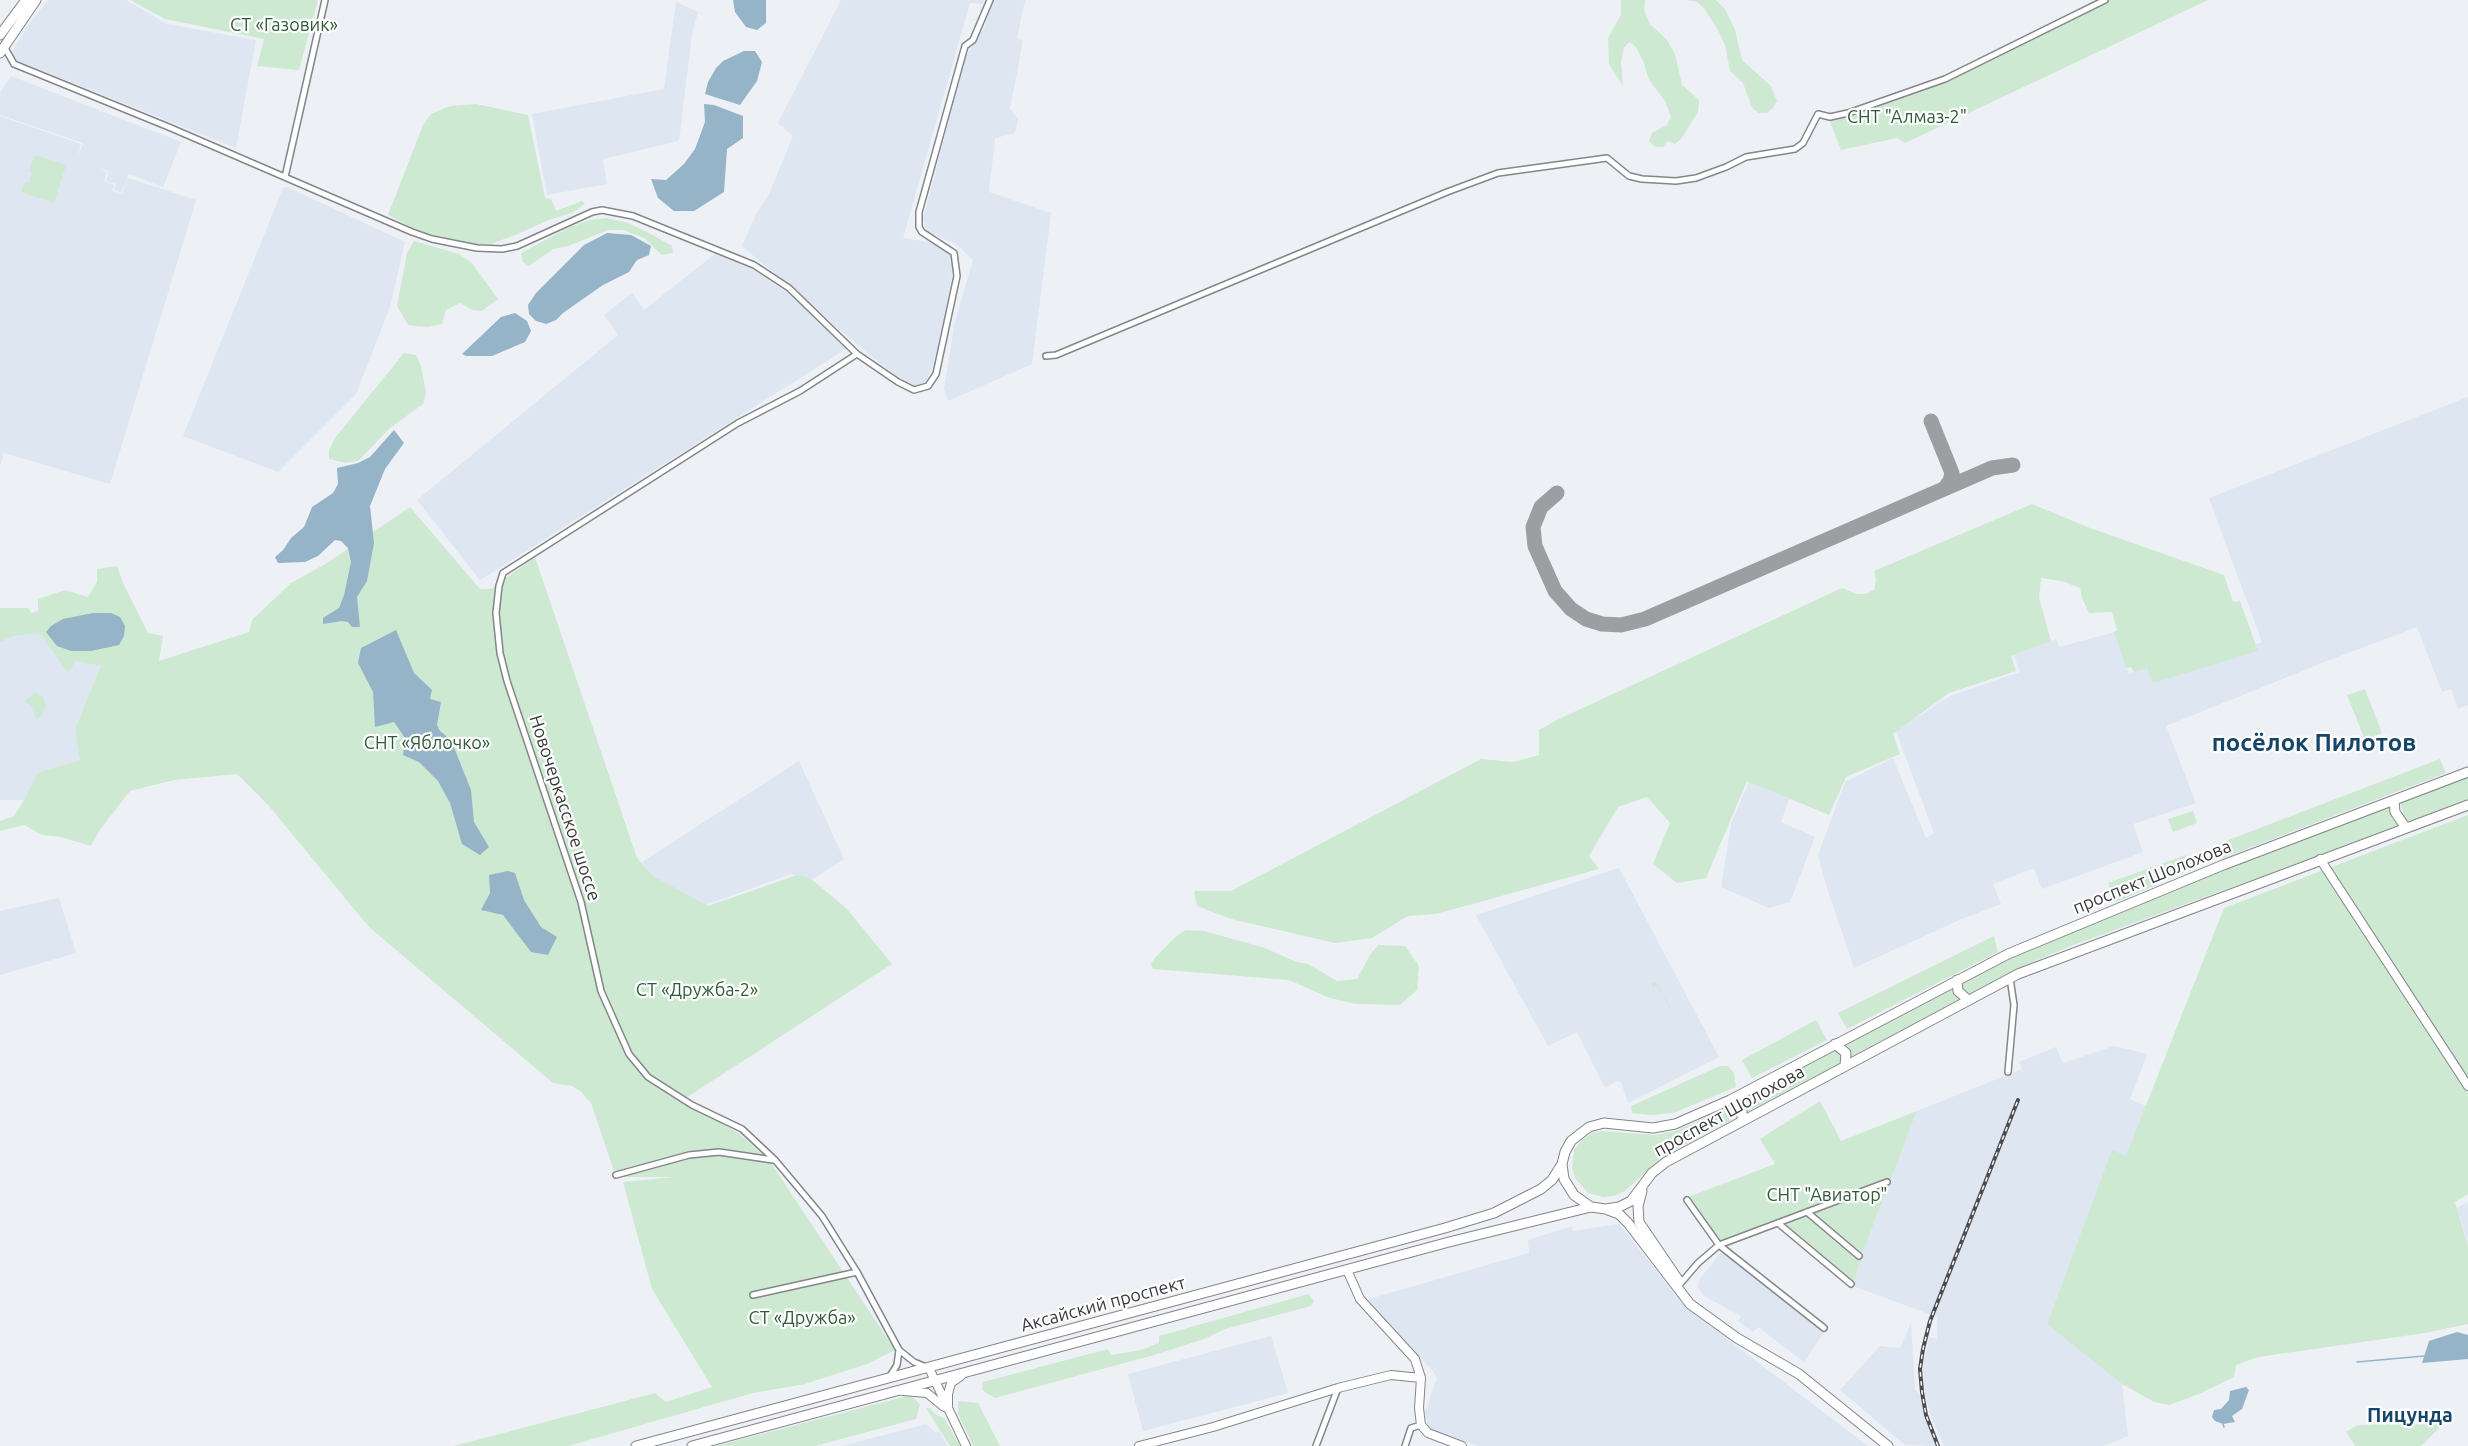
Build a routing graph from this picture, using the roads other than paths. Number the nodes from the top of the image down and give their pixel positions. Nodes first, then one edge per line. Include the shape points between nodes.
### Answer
1 (26, 0) edge
2 (36, 0) edge
3 (325, 0) edge
4 (990, 0) edge
5 (2105, 0) edge
6 (0, 35) edge
7 (2, 49) edge
8 (285, 177) junction
9 (857, 354) junction
10 (1046, 356) dead end
11 (2468, 772) edge
12 (2394, 800) junction
13 (2468, 805) edge
14 (2406, 828) junction
15 (2320, 859) junction
16 (2010, 978) junction
17 (1957, 980) junction
18 (1968, 1000) junction
19 (1835, 1044) junction
20 (1845, 1066) junction
21 (2008, 1072) dead end
22 (2468, 1086) edge
23 (1730, 1100) junction
24 (1742, 1121) junction
25 (775, 1160) junction
26 (1562, 1164) junction
27 (616, 1176) dead end
28 (1887, 1182) dead end
29 (1642, 1189) junction
30 (1687, 1200) dead end
31 (1591, 1207) junction
32 (1606, 1209) junction
33 (1807, 1212) junction
34 (1778, 1223) junction
35 (1719, 1245) junction
36 (1859, 1256) dead end
37 (1347, 1270) junction
38 (857, 1272) junction
39 (1680, 1284) junction
40 (1851, 1284) dead end
41 (753, 1295) dead end
42 (1708, 1319) junction
43 (1824, 1328) dead end
44 (899, 1350) junction
45 (983, 1353) junction
46 (928, 1368) junction
47 (966, 1373) junction
48 (1421, 1378) junction
49 (887, 1380) junction
50 (936, 1381) junction
51 (1338, 1388) junction
52 (899, 1391) junction
53 (950, 1414) junction
54 (1421, 1425) junction
55 (636, 1446) edge
56 (692, 1446) edge
57 (966, 1446) edge
58 (1139, 1446) edge
59 (1316, 1446) edge
60 (1405, 1446) edge
61 (1462, 1446) edge
62 (1888, 1446) edge

1 - 6 main road
2 - 7 main road
3 - 8 street
4 - 9 street via 973,40 965,46 919,212 922,232 952,250 957,262 936,374 928,386 914,390
5 - 10 street via 1945,79 1848,113 1830,117 1818,114 1795,149 1746,157 1696,178 1676,181 1629,176 1606,158 1498,173
7 - 8 street via 14,64
8 - 9 street via 412,232 477,248 517,246 575,218 602,210 633,216 754,265 789,288
9 - 25 street, Новочеркасское шоссе via 800,391 738,423 530,554 504,573 497,599 500,653 507,681 581,902 601,991 629,1054 648,1077 692,1106 742,1130
11 - 12 main road, проспект Шолохова
12 - 14 main road via 2398,819
12 - 17 main road, проспект Шолохова via 2103,914
13 - 14 main road, проспект Шолохова
14 - 15 main road, проспект Шолохова
15 - 16 main road, проспект Шолохова
15 - 22 street
16 - 18 main road, проспект Шолохова
16 - 21 street via 2014,1005
17 - 18 main road via 1958,991
17 - 19 main road, проспект Шолохова
18 - 20 main road, проспект Шолохова
19 - 20 main road via 1846,1053
19 - 23 main road, проспект Шолохова
20 - 24 main road, проспект Шолохова
23 - 24 main road via 1742,1107
23 - 26 main road, проспект Шолохова via 1675,1124 1653,1128 1604,1123 1589,1127 1570,1141
24 - 29 main road, проспект Шолохова via 1665,1162
25 - 27 street via 719,1152 689,1155
25 - 38 street, Новочеркасское шоссе via 822,1216
26 - 31 main road via 1564,1179 1574,1195
26 - 45 main road, Аксайский проспект via 1541,1190 1494,1213
28 - 33 street
29 - 32 main road, проспект Шолохова via 1631,1201
29 - 39 main road via 1639,1222
30 - 35 street
31 - 32 main road, проспект Шолохова
31 - 37 main road, Аксайский проспект
32 - 42 main road via 1628,1222 1677,1289
33 - 34 street
33 - 36 street
34 - 35 street
34 - 40 street
35 - 39 street
35 - 43 street
37 - 47 main road, Аксайский проспект
37 - 48 street via 1362,1302 1415,1359
38 - 41 street
38 - 44 street, Новочеркасское шоссе
39 - 42 main road
42 - 62 main road via 1799,1374
44 - 46 street
44 - 49 street via 897,1365
45 - 46 main road, Аксайский проспект
45 - 50 main road via 977,1360 938,1371
46 - 49 main road, Аксайский проспект
46 - 50 street
47 - 50 main road, Аксайский проспект
47 - 53 street via 949,1388
48 - 51 street via 1391,1375
48 - 54 street
49 - 55 main road, Аксайский проспект
50 - 52 main road, Аксайский проспект
50 - 53 street
51 - 58 street
51 - 59 street
52 - 53 street via 927,1393
52 - 56 main road, Аксайский проспект
53 - 57 street
54 - 60 street via 1411,1428
54 - 61 street via 1428,1433

